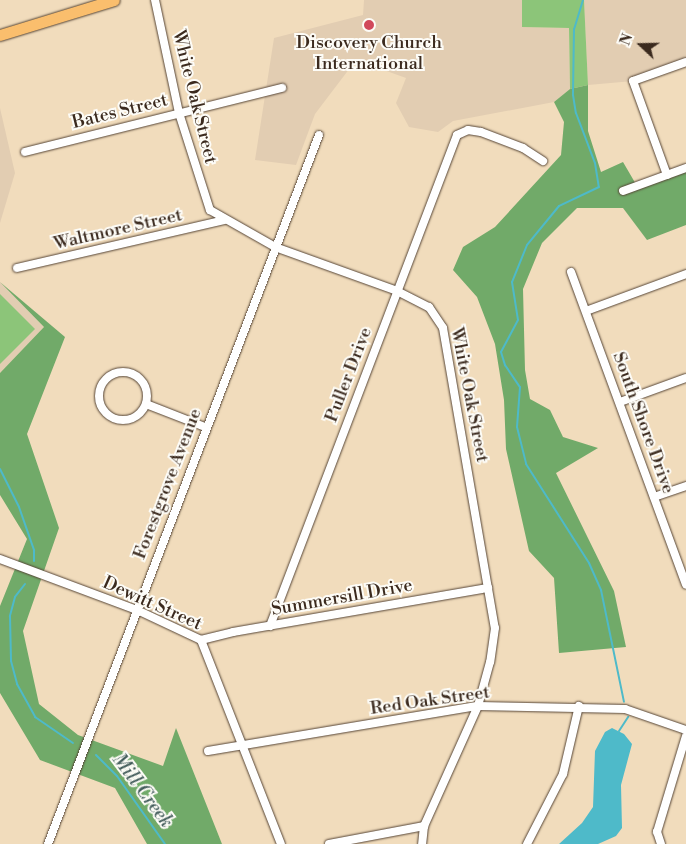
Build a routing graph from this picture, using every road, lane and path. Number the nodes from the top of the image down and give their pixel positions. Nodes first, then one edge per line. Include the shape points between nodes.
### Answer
1 (114, 0) edge
2 (155, 0) edge
3 (0, 35) edge
4 (686, 62) edge
5 (282, 88) dead end
6 (179, 113) junction
7 (319, 135) dead end
8 (25, 152) dead end
9 (544, 161) dead end
10 (686, 168) edge
11 (667, 175) junction
12 (623, 191) dead end
13 (225, 220) junction
14 (275, 247) junction
15 (17, 268) dead end
16 (571, 272) dead end
17 (686, 274) edge
18 (397, 291) junction
19 (586, 311) junction
20 (686, 378) edge
21 (620, 402) junction
22 (146, 404) junction
23 (205, 427) junction
24 (686, 486) edge
25 (654, 497) junction
26 (0, 559) edge
27 (686, 584) edge
28 (488, 588) junction
29 (136, 610) junction
30 (270, 626) junction
31 (201, 640) junction
32 (478, 706) junction
33 (579, 706) junction
34 (686, 730) edge
35 (686, 736) edge
36 (244, 746) junction
37 (208, 751) dead end
38 (424, 826) junction
39 (48, 844) edge
40 (281, 844) edge
41 (329, 844) edge
42 (422, 844) edge
43 (527, 844) edge
44 (661, 844) edge

1 - 3 main road
2 - 6 street, White Oak Street
4 - 11 street via 633,82
5 - 6 street, Bates Street
6 - 8 street, Bates Street
6 - 13 street, White Oak Street via 210,210
7 - 14 street, Forestgrove Avenue
9 - 18 street, Puller Drive via 523,148 481,132 468,130 457,135
10 - 11 street
11 - 12 street
13 - 14 street, White Oak Street
13 - 15 street, Waltmore Street
14 - 18 street, White Oak Street
14 - 23 street, Forestgrove Avenue
16 - 19 street, South Shore Drive
17 - 19 street
18 - 28 street, White Oak Street via 429,307 443,328
18 - 30 street, Puller Drive
19 - 21 street, South Shore Drive
20 - 21 street
21 - 25 street, South Shore Drive
22 - 22 street via 145,386 140,378 125,372 115,373 101,386 101,406 107,414 120,420 133,418
22 - 23 street
23 - 29 street, Forestgrove Avenue
24 - 25 street
25 - 27 street, South Shore Drive
26 - 29 street, Dewitt Street
28 - 30 street, Summersill Drive
28 - 32 street, White Oak Street via 495,628
29 - 31 street, Dewitt Street
29 - 39 street, Forestgrove Avenue
30 - 31 street, Summersill Drive
31 - 36 street, Dewitt Street
32 - 33 street, Red Oak Street
32 - 36 street, Red Oak Street
32 - 38 street, White Oak Street
33 - 34 street, Red Oak Street via 624,708
33 - 43 street via 563,774
35 - 44 street via 657,832
36 - 37 street, Red Oak Street
36 - 40 street, Dewitt Street
38 - 41 street
38 - 42 street, White Oak Street

